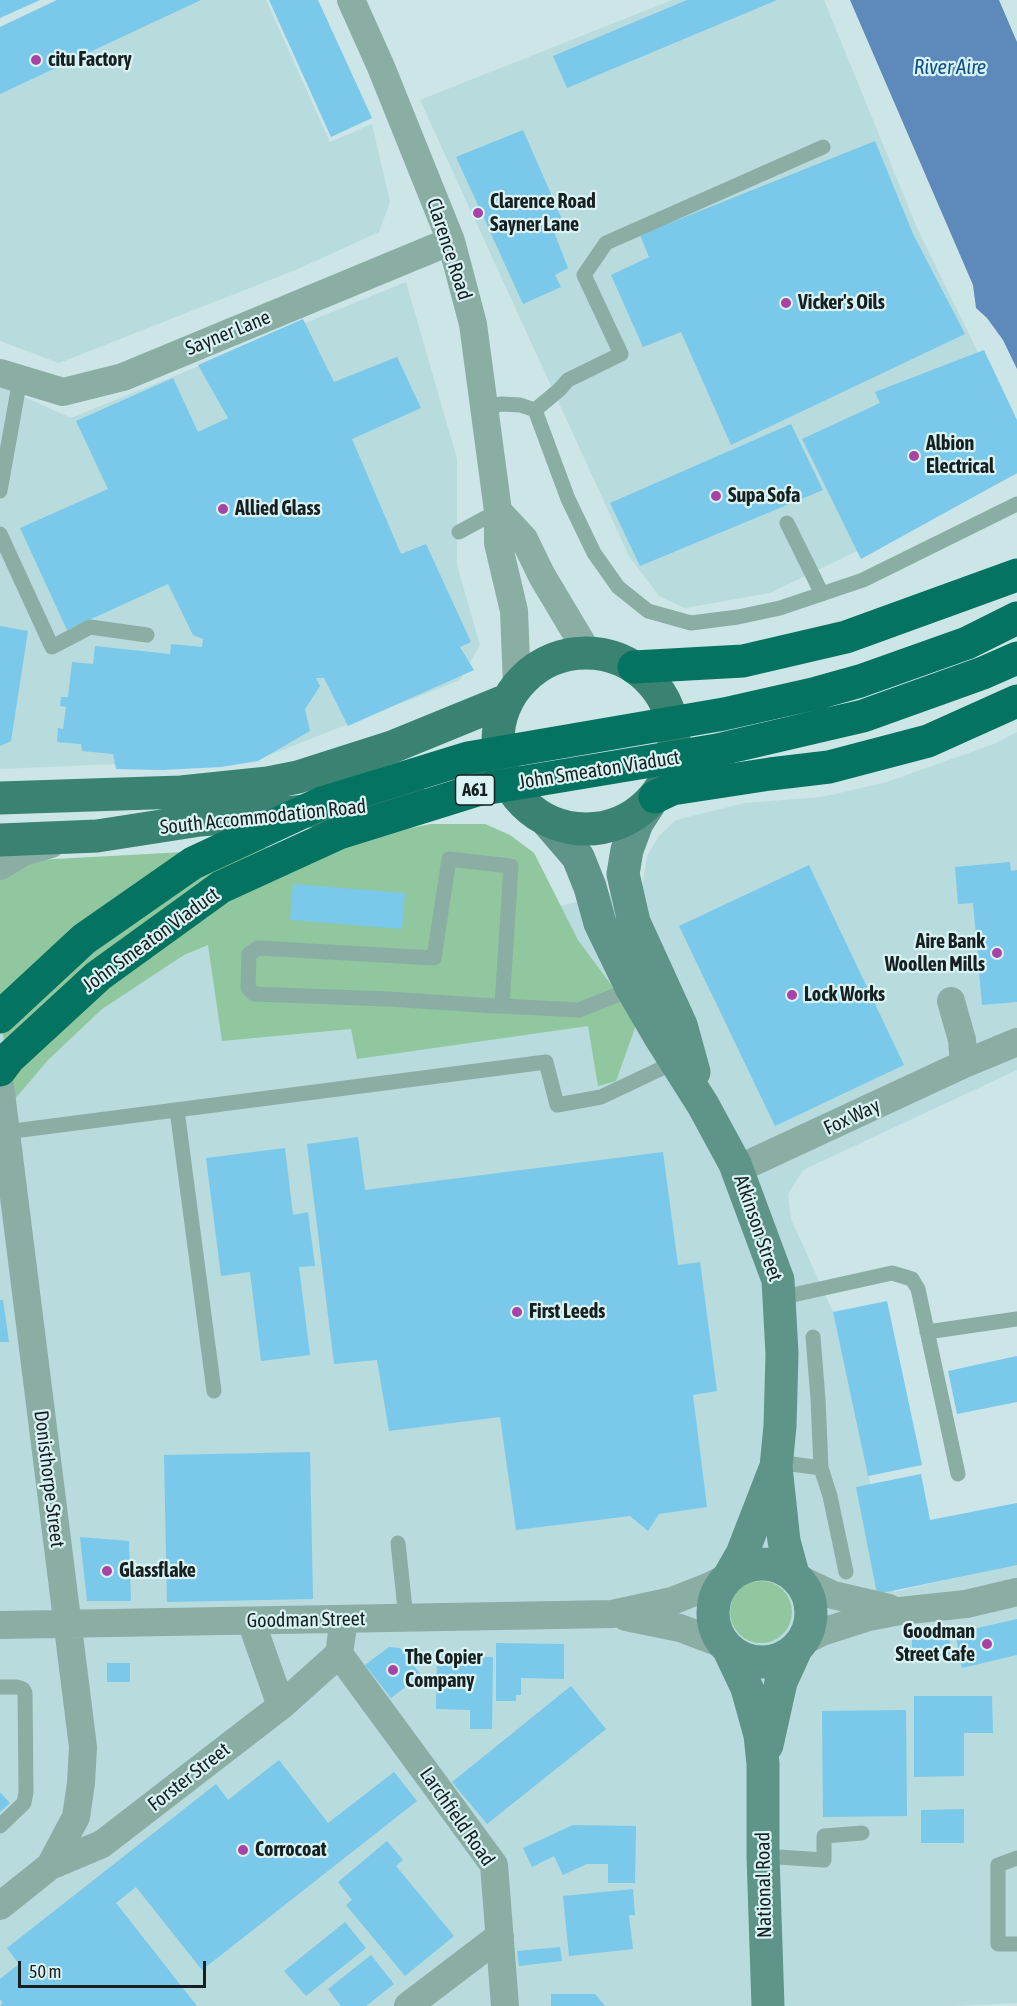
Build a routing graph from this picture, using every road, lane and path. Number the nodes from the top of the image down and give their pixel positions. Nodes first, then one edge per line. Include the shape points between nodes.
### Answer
1 (351, 0) edge
2 (823, 147) dead end
3 (451, 241) junction
4 (10, 376) edge
5 (485, 407) junction
6 (535, 410) junction
7 (0, 491) edge
8 (1017, 504) edge
9 (498, 511) junction
10 (787, 523) dead end
11 (459, 532) dead end
12 (0, 534) edge
13 (1017, 575) edge
14 (822, 594) junction
15 (1017, 618) edge
16 (147, 635) dead end
17 (588, 653) junction
18 (1017, 658) edge
19 (634, 667) junction
20 (512, 693) junction
21 (1017, 701) edge
22 (0, 798) edge
23 (652, 800) junction
24 (536, 814) junction
25 (97, 836) junction
26 (0, 840) edge
27 (0, 866) edge
28 (632, 989) junction
29 (951, 1001) dead end
30 (502, 1006) junction
31 (0, 1017) edge
32 (1017, 1042) edge
33 (675, 1062) junction
34 (964, 1064) junction
35 (0, 1070) edge
36 (0, 1085) edge
37 (703, 1105) junction
38 (177, 1110) junction
39 (6, 1132) junction
40 (738, 1169) junction
41 (779, 1298) junction
42 (1017, 1319) edge
43 (927, 1332) junction
44 (813, 1337) dead end
45 (214, 1391) dead end
46 (776, 1465) junction
47 (821, 1468) junction
48 (958, 1474) dead end
49 (398, 1543) dead end
50 (846, 1572) dead end
51 (795, 1576) junction
52 (728, 1577) junction
53 (1017, 1592) edge
54 (900, 1611) junction
55 (612, 1614) junction
56 (406, 1618) junction
57 (344, 1619) junction
58 (251, 1621) junction
59 (68, 1623) junction
60 (0, 1625) edge
61 (799, 1645) junction
62 (727, 1648) junction
63 (339, 1654) junction
64 (0, 1687) edge
65 (281, 1706) junction
66 (763, 1764) junction
67 (0, 1826) edge
68 (862, 1833) dead end
69 (763, 1856) junction
70 (1017, 1858) edge
71 (50, 1866) junction
72 (0, 1906) edge
73 (500, 1936) junction
74 (1017, 1944) edge
75 (408, 2006) edge
76 (505, 2006) edge
77 (768, 2006) edge

1 - 3 street, Clarence Road
2 - 6 lane via 606,243 584,275 621,354 568,380
3 - 4 street, Sayner Lane via 123,377 63,392
3 - 5 street, Clarence Road via 473,324
4 - 7 lane
5 - 6 lane via 519,405
5 - 9 street, Clarence Road
6 - 14 lane via 567,499 594,553 618,587 648,611 691,623 780,608
8 - 14 lane via 863,580
9 - 11 lane
9 - 17 street via 524,539
9 - 20 street, Clarence Road via 498,543 514,611
10 - 14 lane
12 - 16 lane via 51,647 90,627
13 - 19 highway via 846,638 743,661
15 - 31 highway, John Smeaton Viaduct / A61, bridge via 967,643 817,693 724,714 468,758 321,803 193,863 84,939
17 - 19 main road, South Accommodation Road via 610,656
17 - 20 main road, South Accommodation Road via 565,655 538,666
18 - 35 highway, John Smeaton Viaduct / A61, bridge via 863,716 717,750 477,790 339,833 221,887 98,975
19 - 23 main road, South Accommodation Road via 654,685 668,707 674,734 672,760
20 - 22 main road, South Accommodation Road via 392,747 298,777 182,792
20 - 24 main road, South Accommodation Road via 498,728 499,761 510,789
21 - 23 highway via 928,741 829,767 672,789
23 - 24 main road, South Accommodation Road via 633,816 604,828 572,829
23 - 37 street, Atkinson Street via 637,823 627,850 623,874 627,899 681,1025
24 - 25 main road, South Accommodation Road via 502,801 428,800 200,820
24 - 28 street, Atkinson Street via 578,857 600,923
25 - 26 main road, South Accommodation Road
25 - 27 street via 39,847
28 - 30 lane via 579,1010
28 - 33 street, Atkinson Street
29 - 34 street
30 - 30 lane via 511,866 449,859 434,958 258,948 249,954 248,988 254,994
32 - 34 street, Fox Way
33 - 37 street, Atkinson Street
33 - 38 lane via 601,1097 557,1105 546,1062
34 - 40 street, Fox Way
36 - 39 street, Donisthorpe Street
37 - 40 street, Atkinson Street
38 - 39 lane
38 - 45 lane
39 - 59 street, Donisthorpe Street
40 - 41 street, Atkinson Street via 778,1280
41 - 43 lane via 892,1274 912,1279 918,1289
41 - 46 street, Atkinson Street via 782,1354
42 - 43 lane
43 - 48 lane
44 - 47 lane
46 - 47 lane
46 - 51 street, Atkinson Street via 784,1540
46 - 52 street, Atkinson Street via 742,1554
47 - 50 lane
49 - 56 lane
51 - 52 street via 765,1563 749,1565
51 - 54 street via 833,1595
51 - 61 street via 811,1605 807,1633
52 - 55 street, Goodman Street via 672,1601
52 - 62 street via 717,1590 712,1614 717,1635
53 - 54 street via 944,1607
54 - 61 street via 843,1624
55 - 56 street, Goodman Street
55 - 62 street, Goodman Street via 680,1628
56 - 57 street, Goodman Street
57 - 58 street, Goodman Street
57 - 63 street
58 - 59 street, Goodman Street
58 - 65 street
59 - 60 street, Goodman Street
59 - 71 street, Donisthorpe Street via 83,1747 81,1783 76,1817
61 - 62 street via 787,1655 765,1662 746,1660
61 - 66 street, National Road via 778,1693
62 - 66 street, National Road via 753,1705
63 - 65 street, Forster Street
63 - 73 street, Larchfield Road via 494,1865
64 - 67 lane via 17,1687 25,1693 26,1792 24,1803
65 - 71 street, Forster Street via 102,1844
66 - 69 street, National Road
68 - 69 lane via 824,1836 824,1860
69 - 77 street, National Road
70 - 74 lane via 998,1865 998,1944
71 - 72 street, Forster Street
73 - 75 street
73 - 76 street, Larchfield Road

